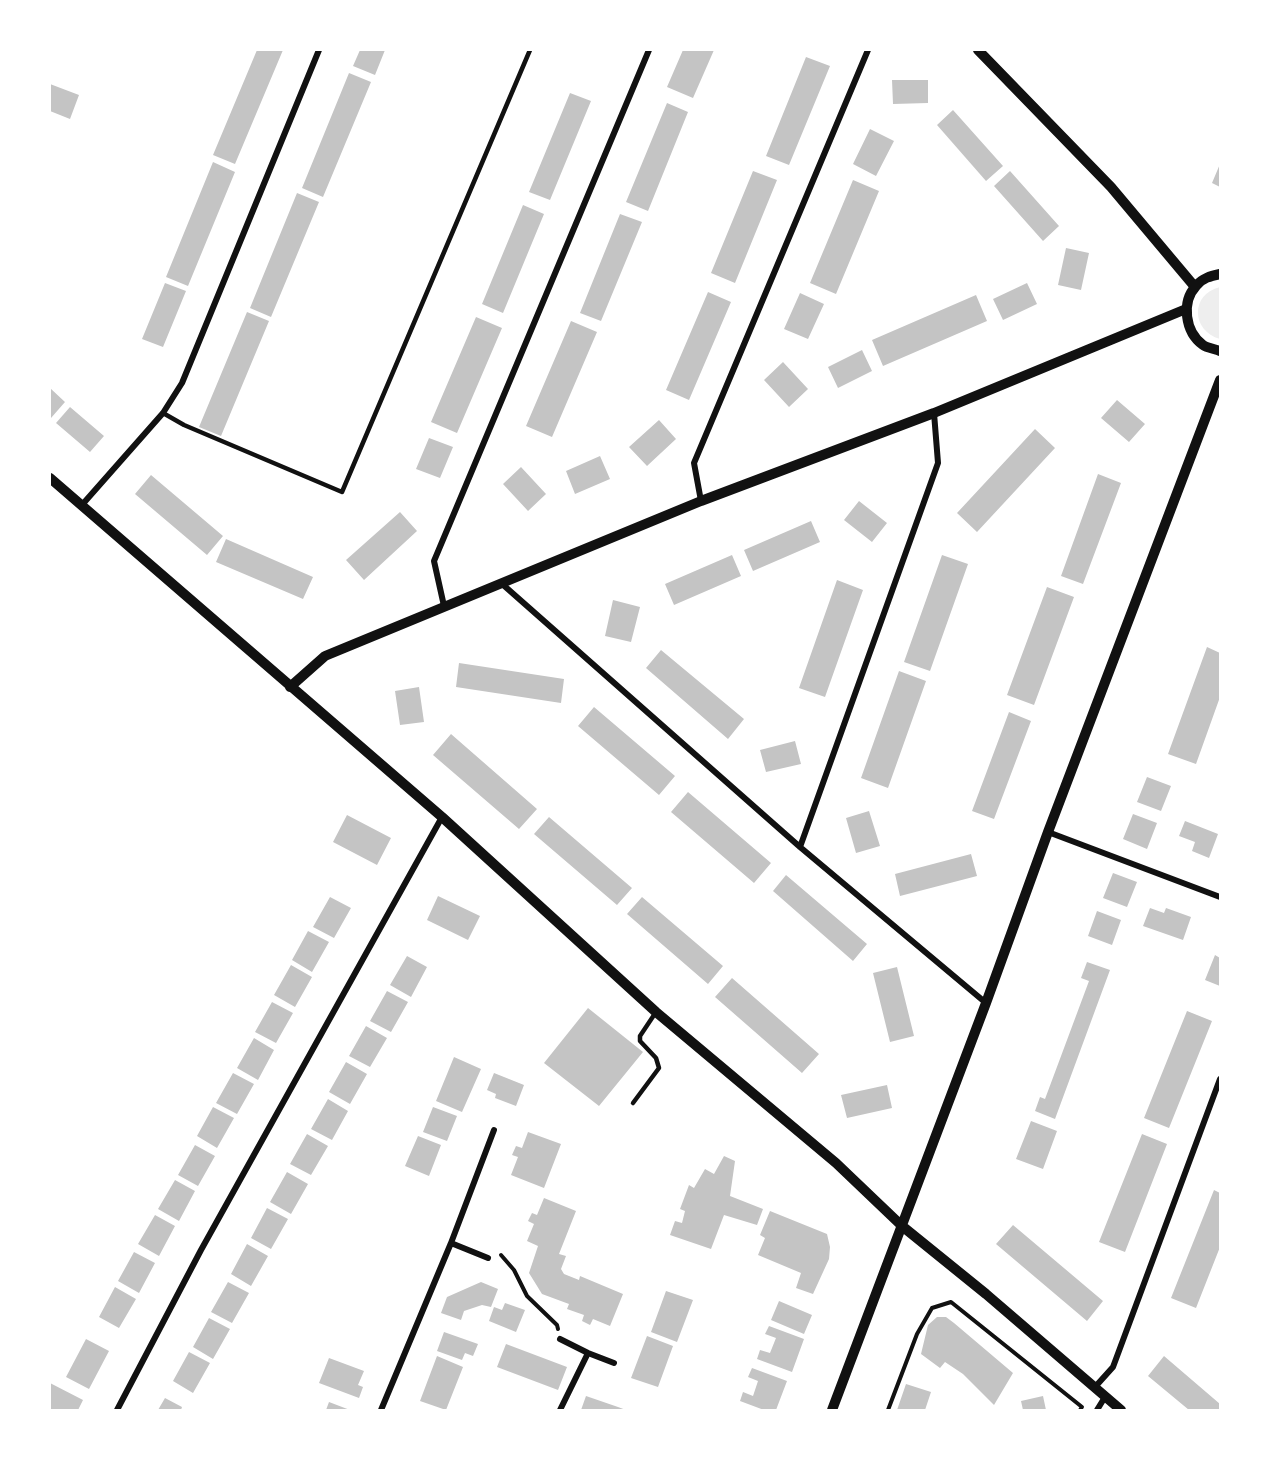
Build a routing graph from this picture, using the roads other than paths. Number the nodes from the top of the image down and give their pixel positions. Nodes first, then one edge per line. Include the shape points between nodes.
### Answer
1 (319, 50) edge
2 (530, 50) edge
3 (649, 50) edge
4 (868, 50) edge
5 (978, 50) edge
6 (1221, 274) edge
7 (1195, 287) junction
8 (1186, 309) junction
9 (1221, 351) edge
10 (1221, 380) edge
11 (163, 413) junction
12 (934, 414) junction
13 (50, 478) edge
14 (701, 501) junction
15 (81, 506) junction
16 (501, 583) junction
17 (444, 606) junction
18 (290, 687) junction
19 (442, 818) junction
20 (1048, 832) junction
21 (800, 847) junction
22 (1221, 897) edge
23 (986, 1004) junction
24 (656, 1012) junction
25 (1221, 1079) edge
26 (633, 1103) dead end
27 (494, 1130) dead end
28 (902, 1226) junction
29 (451, 1243) junction
30 (488, 1257) road end
31 (560, 1339) road end
32 (588, 1353) junction
33 (614, 1362) dead end
34 (1095, 1387) junction
35 (1105, 1397) junction
36 (117, 1410) edge
37 (381, 1410) edge
38 (560, 1410) edge
39 (832, 1410) edge
40 (1097, 1410) edge
41 (1121, 1410) edge

1 - 11 street via 182,384
2 - 11 lane via 342,492
3 - 17 street via 434,561
4 - 14 street via 694,463
5 - 7 street via 1111,187
6 - 7 street via 1208,277
7 - 8 street
8 - 9 street via 1190,330 1203,345
8 - 12 street
10 - 20 street
11 - 15 street
12 - 14 street
12 - 21 street via 938,463
13 - 15 street
14 - 16 street
15 - 18 street
16 - 17 street
16 - 21 street
17 - 18 street via 325,656
18 - 19 street
19 - 24 street
19 - 36 street via 201,1250
20 - 22 street
20 - 23 street
21 - 23 street
23 - 28 street
24 - 26 lane via 640,1041 656,1058 659,1068
24 - 28 street via 836,1163
25 - 34 street via 1113,1367
27 - 29 street
28 - 34 street
28 - 39 street
29 - 30 street
29 - 37 street
31 - 32 street
32 - 33 street
32 - 38 street
34 - 35 street
35 - 40 street
35 - 41 street

